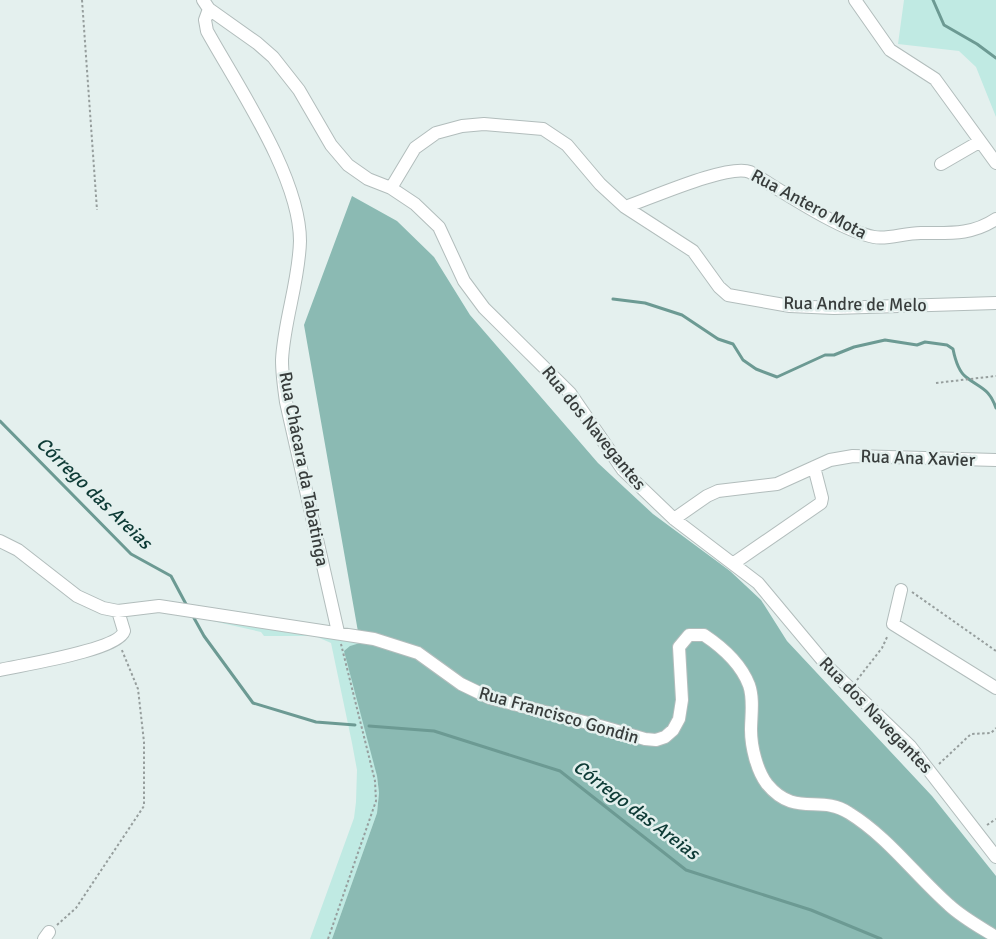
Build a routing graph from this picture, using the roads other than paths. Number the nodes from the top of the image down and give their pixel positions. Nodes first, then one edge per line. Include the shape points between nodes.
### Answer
1 (854, 0) edge
2 (206, 5) edge
3 (979, 142) junction
4 (996, 163) edge
5 (941, 164) dead end
6 (391, 188) junction
7 (625, 207) junction
8 (996, 219) edge
9 (996, 303) edge
10 (996, 460) edge
11 (814, 467) junction
12 (674, 519) junction
13 (0, 541) edge
14 (734, 563) junction
15 (901, 590) road end
16 (118, 611) junction
17 (338, 632) junction
18 (0, 670) edge
19 (996, 688) edge
20 (996, 857) edge
21 (996, 937) edge

1 - 3 street via 890,50 935,79
2 - 6 street, Rua dos Navegantes via 273,57 299,90 331,144 348,165 368,179
2 - 17 street, Rua Chácara da Tabatinga via 204,20 208,31 283,171 296,208 300,240 282,372
3 - 4 street
3 - 5 street
6 - 7 street, Rua Andre de Melo via 415,148 436,133 484,124 526,127 543,129 559,138
6 - 12 street, Rua dos Navegantes via 415,204 439,227 464,281 484,308 557,377 623,470
7 - 8 street, Rua Antero Mota via 716,174 741,169 830,218 874,237 908,232 969,232
7 - 9 street, Rua Andre de Melo via 687,246 728,295 790,306 826,308
10 - 11 street, Rua Ana Xavier via 853,456
11 - 12 street, Rua Ana Xavier via 776,484 712,494
11 - 14 street via 821,503
12 - 14 street, Rua dos Navegantes
13 - 16 street, Rua Francisco Gondin via 18,550 78,596
14 - 20 street, Rua dos Navegantes via 769,594 848,688 932,771
15 - 19 street via 893,624
16 - 17 street, Rua Francisco Gondin via 159,606
16 - 18 street via 124,631 117,639 94,648
17 - 21 street, Rua Francisco Gondin via 418,653 461,684 490,698 633,737 656,740 674,730 680,719 681,643 689,636 704,635 730,655 750,686 754,748 758,766 767,783 796,805 828,805 849,812 896,851 949,905

